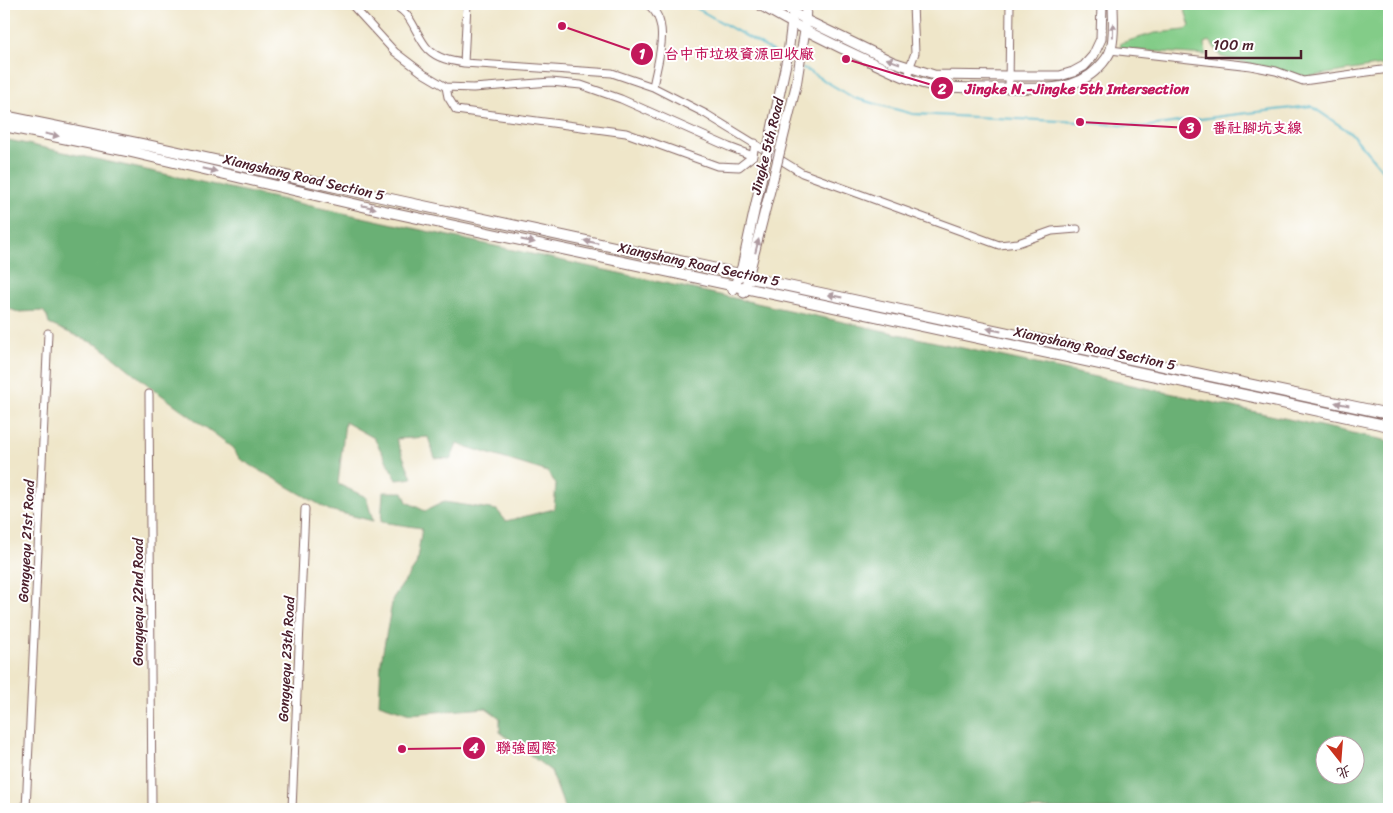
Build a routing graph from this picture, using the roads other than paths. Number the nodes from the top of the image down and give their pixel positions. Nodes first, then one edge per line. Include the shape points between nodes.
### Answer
1 (351, 4) edge
2 (388, 4) edge
3 (467, 4) edge
4 (647, 4) edge
5 (758, 4) edge
6 (779, 4) edge
7 (806, 4) edge
8 (913, 4) edge
9 (1010, 4) edge
10 (1102, 4) edge
11 (1113, 4) edge
12 (794, 8) edge
13 (806, 20) junction
14 (792, 24) junction
15 (805, 31) junction
16 (1110, 50) junction
17 (464, 63) junction
18 (910, 66) junction
19 (1389, 69) edge
20 (1009, 76) junction
21 (908, 78) junction
22 (446, 87) junction
23 (652, 87) junction
24 (1009, 88) junction
25 (4, 116) edge
26 (4, 126) edge
27 (755, 143) junction
28 (754, 156) junction
29 (1076, 229) dead end
30 (745, 275) junction
31 (734, 287) junction
32 (745, 290) junction
33 (48, 333) dead end
34 (149, 394) dead end
35 (1389, 414) edge
36 (1389, 426) edge
37 (305, 509) dead end
38 (26, 809) edge
39 (152, 809) edge
40 (292, 809) edge

1 - 22 street via 395,52
2 - 17 street via 405,13 429,50 441,59
3 - 17 street
4 - 23 street via 658,16 662,36
5 - 14 street
6 - 12 street
7 - 13 street, Jingke 5th Road
8 - 18 street via 915,53
9 - 20 street
10 - 20 street via 1101,39 1084,66 1060,76
16 -> 11 street
12 - 13 street
12 - 14 street, Jingke 5th Road
13 - 15 street, Jingke 5th Road
18 -> 13 street via 893,62
14 - 15 street
14 - 30 street, Jingke 5th Road, bridge
15 - 21 street
30 -> 15 street, Jingke 5th Road, bridge via 796,86
16 - 19 street via 1251,66 1303,81
16 - 24 street via 1095,71 1077,83
17 - 23 street via 612,73
18 - 20 street via 934,75
18 - 21 street
20 - 24 street
21 - 24 street via 935,86
22 - 28 street via 552,82 581,85
22 - 28 street via 456,110 626,133 716,166 740,166
23 - 27 street
30 -> 25 main road, Xiangshang Road Section 5
26 -> 31 main road, Xiangshang Road Section 5
27 - 28 street
27 - 29 street via 802,173 999,245 1018,243 1052,231
30 - 31 street, Jingke 5th Road
30 - 32 street, Jingke 5th Road
35 -> 30 main road, Xiangshang Road Section 5
31 - 32 main road, Xiangshang Road Section 5
32 - 36 main road, Xiangshang Road Section 5
33 - 38 street, Gongyequ 21st Road
34 - 39 street, Gongyequ 22nd Road
37 - 40 street, Gongyequ 23th Road

